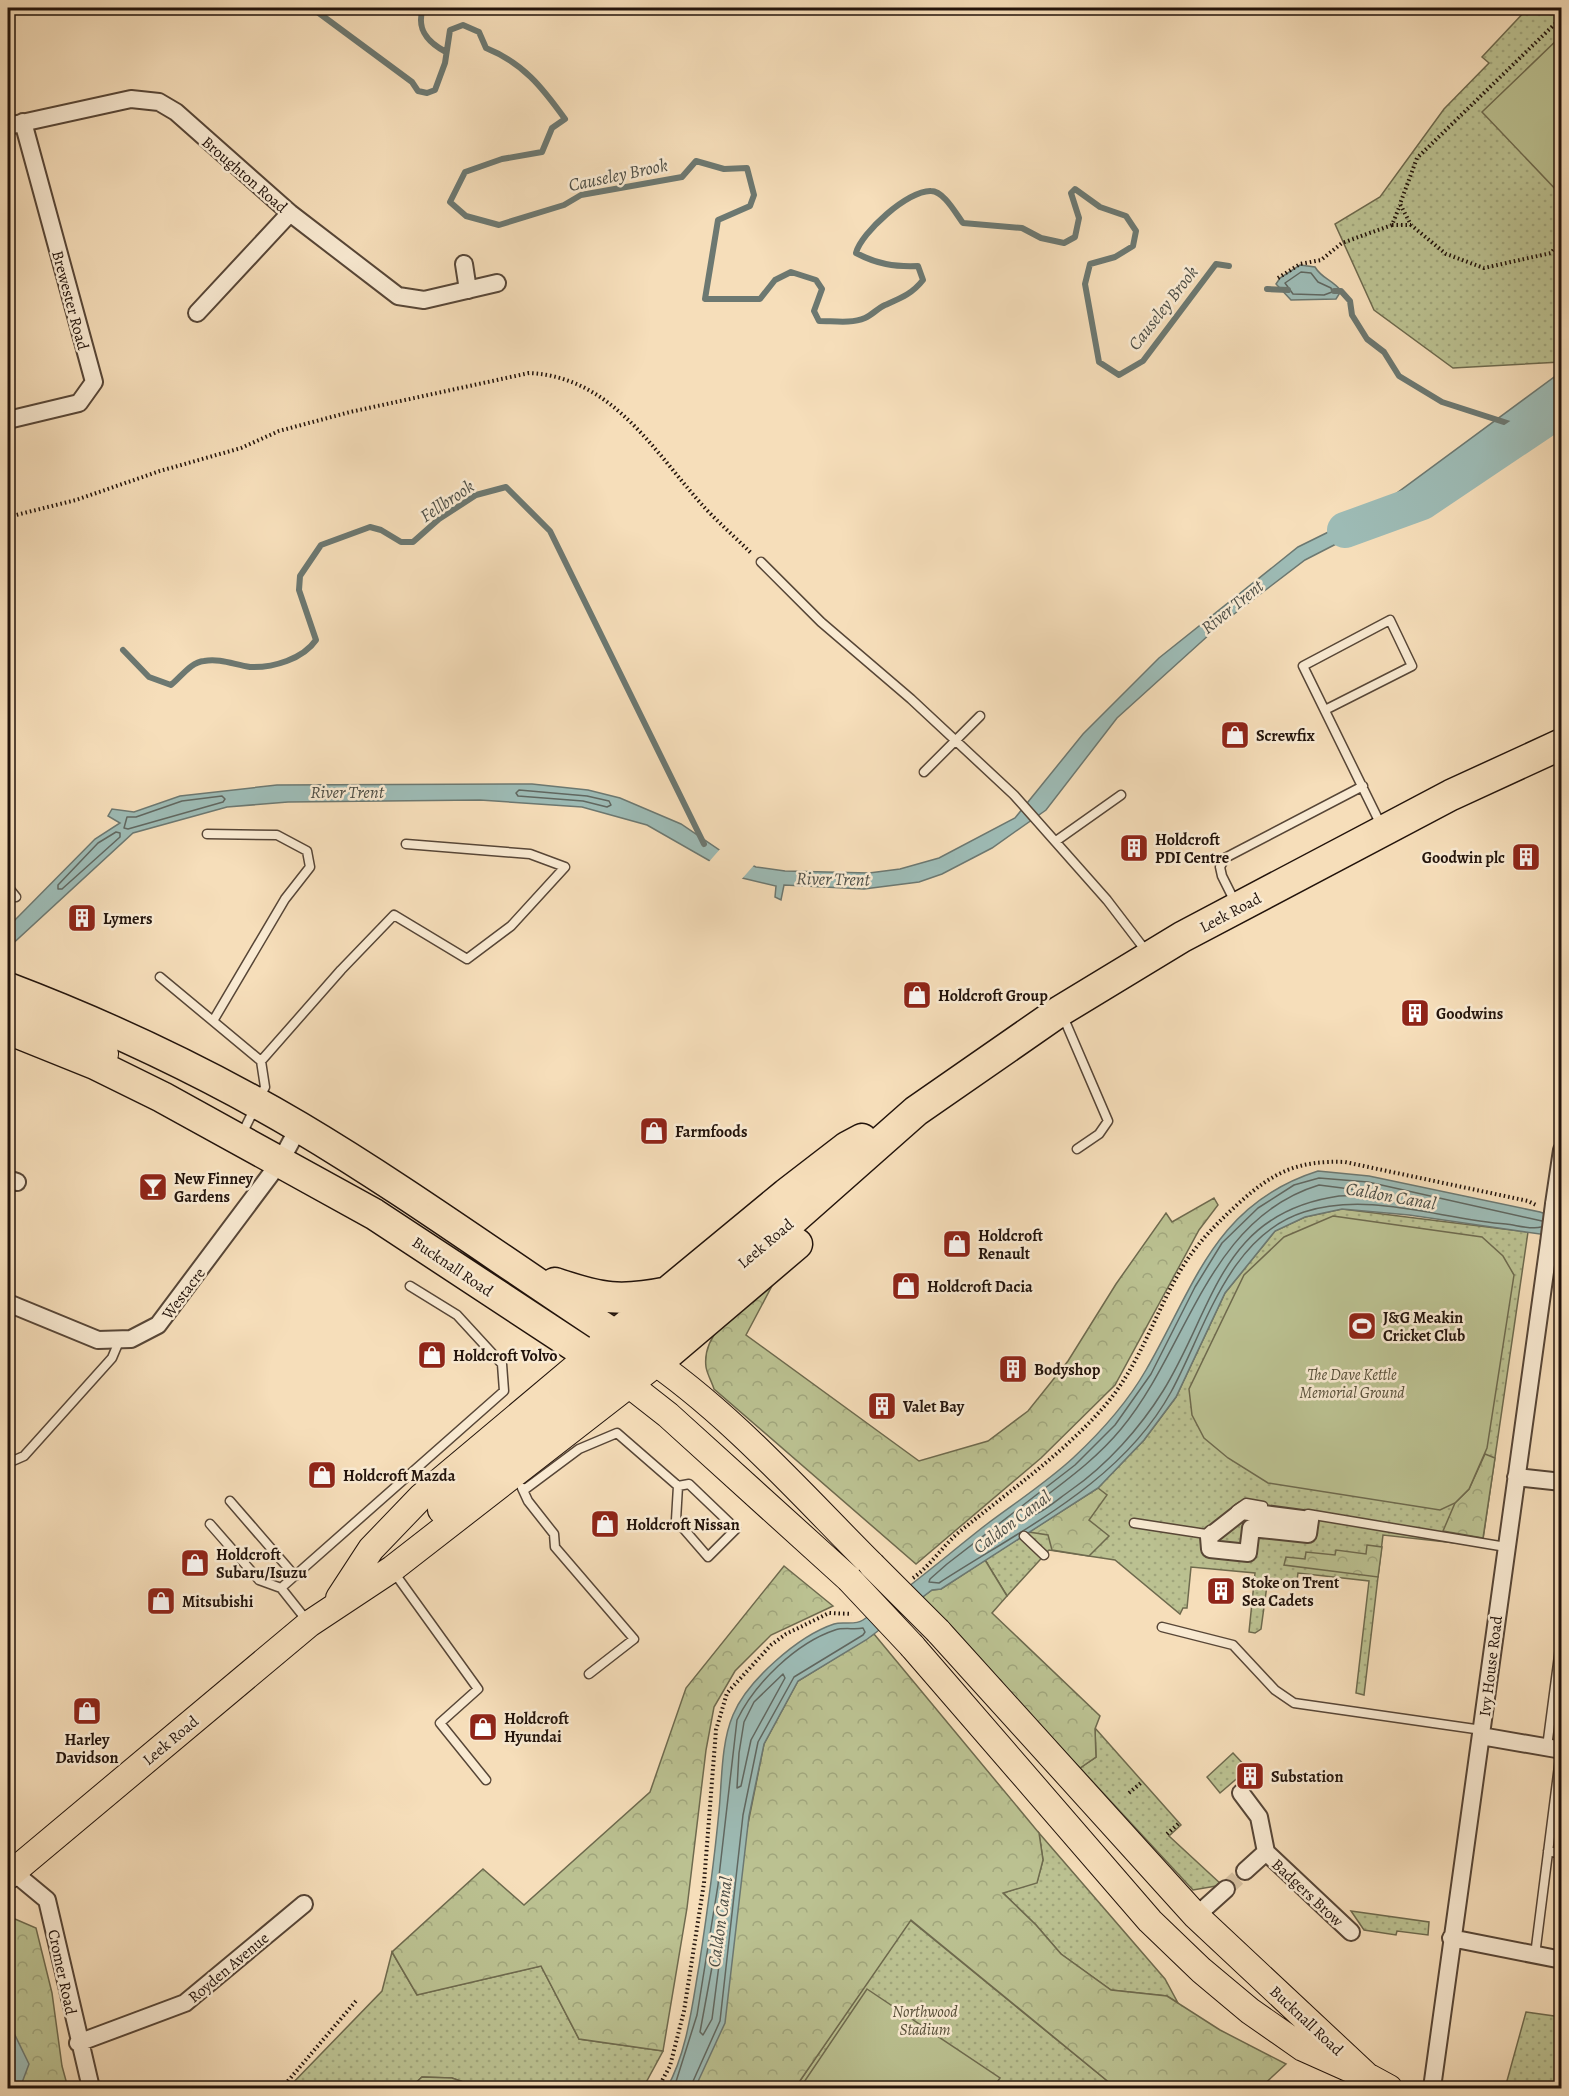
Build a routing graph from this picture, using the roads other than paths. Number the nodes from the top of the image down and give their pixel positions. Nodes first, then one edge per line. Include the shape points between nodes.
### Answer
1 (15, 124) edge
2 (290, 213) junction
3 (464, 264) dead end
4 (497, 283) dead end
5 (468, 290) junction
6 (197, 313) dead end
7 (8, 420) edge
8 (760, 562) road end
9 (1325, 710) junction
10 (980, 716) dead end
11 (954, 742) junction
12 (1562, 744) edge
13 (924, 772) dead end
14 (1363, 786) junction
15 (1120, 795) dead end
16 (1384, 831) junction
17 (207, 834) dead end
18 (1056, 841) junction
19 (406, 844) dead end
20 (8, 887) edge
21 (16, 897) dead end
22 (1239, 907) junction
23 (1150, 957) junction
24 (160, 977) dead end
25 (8, 988) edge
26 (1060, 1011) junction
27 (8, 1012) edge
28 (213, 1021) junction
29 (8, 1029) edge
30 (261, 1061) junction
31 (141, 1087) junction
32 (257, 1104) junction
33 (916, 1111) junction
34 (299, 1127) junction
35 (240, 1139) junction
36 (1077, 1149) dead end
37 (1562, 1150) edge
38 (280, 1162) junction
39 (1560, 1169) edge
40 (514, 1266) junction
41 (410, 1286) dead end
42 (672, 1291) junction
43 (8, 1303) edge
44 (120, 1339) junction
45 (637, 1350) junction
46 (609, 1369) junction
47 (8, 1463) edge
48 (516, 1471) junction
49 (1516, 1477) junction
50 (1562, 1482) edge
51 (678, 1486) junction
52 (230, 1501) dead end
53 (1134, 1522) dead end
54 (210, 1524) dead end
55 (1024, 1536) dead end
56 (1506, 1547) junction
57 (1248, 1553) joint
58 (1044, 1555) dead end
59 (388, 1564) junction
60 (295, 1576) junction
61 (281, 1588) junction
62 (334, 1606) junction
63 (309, 1624) junction
64 (1162, 1627) dead end
65 (1560, 1648) dead end
66 (590, 1674) dead end
67 (1482, 1733) junction
68 (1556, 1749) edge
69 (486, 1780) dead end
70 (1241, 1793) dead end
71 (1548, 1851) junction
72 (1266, 1852) junction
73 (1562, 1854) edge
74 (1245, 1870) tunnel mouth
75 (10, 1873) edge
76 (1226, 1889) tunnel mouth
77 (304, 1904) dead end
78 (1196, 1916) junction
79 (1351, 1932) dead end
80 (1451, 1938) junction
81 (1534, 1955) junction
82 (1562, 1960) edge
83 (78, 2043) junction
84 (1379, 2084) edge
85 (91, 2088) edge
86 (1432, 2088) edge

1 - 2 street, Broughton Road via 131,99 159,102 176,112
1 - 7 street, Brewester Road via 94,382 79,404
2 - 5 street, Broughton Road via 398,296 424,300
2 - 6 street
3 - 5 street
4 - 5 street, Broughton Road
8 - 11 lane
9 - 9 lane via 1303,666 1390,620 1412,666
9 - 14 lane
10 - 11 lane
11 - 13 lane
11 - 18 lane via 1014,795
12 - 16 highway, Leek Road
14 - 16 lane
14 - 22 lane via 1225,858 1220,867 1222,876
15 - 18 lane
16 - 22 highway, Leek Road
17 - 28 lane via 277,835 307,851 310,867 285,899
18 - 23 lane
19 - 30 lane via 530,854 565,867 511,926 467,959 394,915
20 - 21 lane
22 - 23 highway, Leek Road
23 - 26 highway, Leek Road
24 - 28 lane
25 - 32 highway, Bucknall Road via 136,1042
26 - 33 highway, Leek Road
26 - 36 lane via 1108,1121 1099,1134
27 - 31 main road via 104,1053 125,1068
28 - 30 lane
29 - 31 highway, Bucknall Road
30 - 32 lane via 265,1088
31 - 35 highway, Bucknall Road
32 - 34 highway, Bucknall Road
32 - 35 lane
33 - 42 highway, Leek Road via 847,1147
33 - 45 highway via 874,1176
34 - 38 street, Westacre
34 - 40 highway, Bucknall Road
35 - 38 highway, Bucknall Road
37 - 39 street
38 - 44 street, Westacre via 159,1325 131,1339
38 - 46 highway, Bucknall Road via 374,1214
39 - 49 street, Ivy House Road, bridge via 1551,1207
40 - 42 highway via 611,1299
40 - 45 highway
41 - 60 lane via 456,1315 502,1364 504,1391
42 - 45 highway, Leek Road
43 - 44 street, Westacre via 98,1340
44 - 47 lane via 112,1358 24,1456
45 - 46 highway
45 - 46 main road
45 - 78 main road, Bucknall Road, bridge via 696,1393 748,1441 938,1631
46 - 48 main road, Leek Road
46 - 62 main road, Leek Road via 421,1497 371,1549
46 - 84 main road, Bucknall Road, bridge via 668,1414 849,1579 912,1646 1150,1921 1201,1970 1303,2048
48 - 51 lane via 617,1434
48 - 59 main road, Leek Road
48 - 66 lane via 528,1501 554,1533 555,1547 634,1640
49 - 50 street
49 - 56 street, Ivy House Road
51 - 51 lane via 676,1520 708,1557 736,1529 689,1484
52 - 60 lane
53 - 56 lane via 1206,1534 1246,1503
54 - 61 lane via 259,1580
55 - 58 lane
56 - 67 street, Ivy House Road
57 - 57 street via 1210,1549 1209,1537 1242,1511 1310,1520 1308,1534 1251,1528
59 - 62 main road, Leek Road
59 - 69 lane via 478,1689 440,1723
60 - 61 lane
61 - 63 lane
62 - 63 main road, Leek Road
63 - 75 main road, Leek Road
64 - 67 lane via 1233,1645 1275,1690 1294,1703
65 - 68 lane
67 - 68 street
67 - 80 street, Ivy House Road
68 - 71 lane
70 - 72 street, Badgers Brow via 1259,1817
71 - 73 lane
71 - 81 lane
72 - 74 street, Badgers Brow
72 - 79 street, Badgers Brow
75 - 83 street, Cromer Road via 47,1900
76 - 78 street
77 - 83 street, Royden Avenue via 184,2003
78 - 84 main road, Bucknall Road
80 - 81 street
80 - 86 street, Ivy House Road
81 - 82 street
83 - 85 street, Cromer Road

